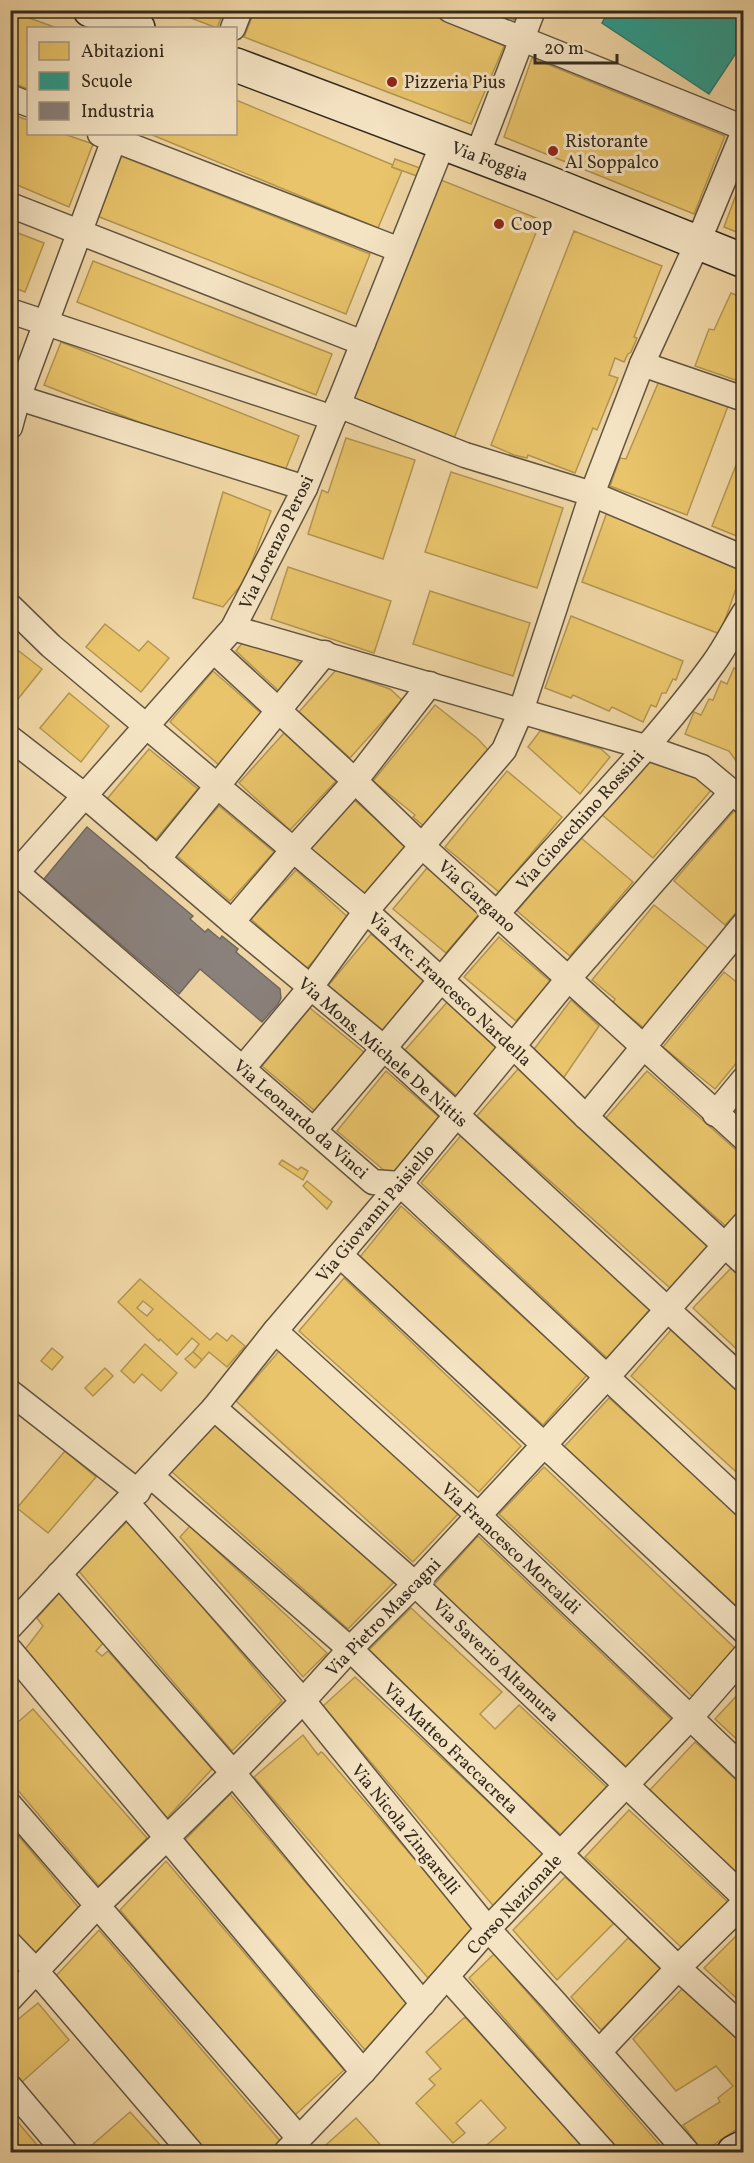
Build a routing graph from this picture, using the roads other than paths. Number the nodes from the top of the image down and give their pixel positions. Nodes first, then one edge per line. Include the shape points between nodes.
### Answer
1 (90, 10) edge
2 (240, 10) edge
3 (450, 10) edge
4 (533, 10) edge
5 (135, 27) edge
6 (234, 27) edge
7 (521, 40) junction
8 (237, 65) edge
9 (10, 97) edge
10 (27, 104) edge
11 (744, 129) edge
12 (110, 135) edge
13 (442, 143) junction
14 (477, 156) junction
15 (10, 205) edge
16 (79, 233) junction
17 (698, 242) junction
18 (400, 250) junction
19 (744, 261) edge
20 (10, 311) edge
21 (46, 322) junction
22 (363, 342) junction
23 (642, 364) junction
24 (14, 397) edge
25 (744, 399) edge
26 (335, 412) junction
27 (10, 427) edge
28 (305, 488) junction
29 (592, 494) junction
30 (744, 558) edge
31 (10, 606) edge
32 (744, 613) edge
33 (233, 628) junction
34 (214, 651) junction
35 (325, 653) junction
36 (430, 684) junction
37 (521, 711) junction
38 (279, 712) junction
39 (146, 728) junction
40 (10, 738) edge
41 (645, 747) junction
42 (355, 781) junction
43 (217, 787) junction
44 (84, 796) junction
45 (738, 797) edge
46 (422, 846) junction
47 (293, 850) junction
48 (158, 859) junction
49 (14, 877) edge
50 (366, 911) junction
51 (496, 914) junction
52 (232, 922) junction
53 (744, 924) edge
54 (568, 979) junction
55 (440, 980) junction
56 (310, 988) junction
57 (513, 1046) junction
58 (642, 1047) junction
59 (385, 1049) junction
60 (243, 1068) junction
61 (744, 1079) edge
62 (456, 1114) junction
63 (715, 1114) junction
64 (586, 1117) junction
65 (314, 1130) junction
66 (744, 1138) edge
67 (400, 1185) junction
68 (744, 1224) edge
69 (725, 1246) junction
70 (340, 1255) junction
71 (744, 1263) edge
72 (667, 1308) junction
73 (275, 1331) junction
74 (606, 1378) junction
75 (744, 1380) edge
76 (10, 1392) edge
77 (214, 1407) junction
78 (544, 1446) junction
79 (138, 1490) junction
80 (744, 1505) edge
81 (479, 1516) junction
82 (59, 1574) junction
83 (416, 1584) junction
84 (10, 1627) edge
85 (744, 1631) edge
86 (350, 1649) junction
87 (10, 1650) edge
88 (744, 1656) edge
89 (303, 1701) junction
90 (690, 1718) junction
91 (744, 1769) edge
92 (233, 1773) junction
93 (626, 1785) junction
94 (10, 1805) edge
95 (167, 1837) junction
96 (561, 1855) junction
97 (744, 1897) edge
98 (744, 1903) edge
99 (97, 1906) junction
100 (488, 1929) junction
101 (10, 1944) edge
102 (678, 1968) junction
103 (37, 1972) junction
104 (447, 1977) junction
105 (10, 1999) edge
106 (423, 2004) junction
107 (744, 2028) edge
108 (599, 2052) junction
109 (363, 2072) junction
110 (10, 2087) edge
111 (292, 2145) edge
112 (744, 2147) edge
113 (65, 2152) edge
114 (191, 2152) edge
115 (604, 2152) edge
116 (687, 2152) edge
117 (734, 2152) edge

1 - 5 main road
2 - 6 street
3 - 7 street
4 - 7 street
7 - 11 street
7 - 14 street
8 - 13 main road, Via Foggia
9 - 10 street
11 - 17 street
12 - 16 street
12 - 18 street
13 - 14 main road, Via Foggia
13 - 18 street, Via Lorenzo Perosi
14 - 17 main road, Via Foggia
15 - 16 street
16 - 21 street
16 - 22 street
17 - 19 main road, Via Foggia
17 - 23 street
18 - 22 street, Via Lorenzo Perosi
20 - 21 street
21 - 24 street
21 - 26 street
22 - 26 street, Via Lorenzo Perosi
23 - 25 street
23 - 29 street
24 - 27 street
24 - 28 street
26 - 28 street, Via Lorenzo Perosi
26 - 29 street
28 - 33 street, Via Lorenzo Perosi
29 - 30 street
29 - 37 street
31 - 39 street, Via Arc. Francesco Nardella
32 - 41 street, Via Gioacchino Rossini via 714,663
33 - 34 street, Via Lorenzo Perosi
33 - 35 street
34 - 38 street, Via Gargano
34 - 39 street, Via Lorenzo Perosi
35 - 36 street
35 - 38 street
36 - 37 street
36 - 42 street
37 - 41 street
37 - 46 street via 504,750
38 - 42 street, Via Gargano
38 - 43 street
39 - 43 street, Via Arc. Francesco Nardella
39 - 44 street, Via Lorenzo Perosi
40 - 44 street, Via Mons. Michele De Nittis
41 - 45 street via 702,767
41 - 51 street, Via Gioacchino Rossini
42 - 46 street, Via Gargano
42 - 47 street
43 - 47 street, Via Arc. Francesco Nardella
43 - 48 street
44 - 48 street, Via Mons. Michele De Nittis
44 - 49 street, Via Lorenzo Perosi
45 - 54 street, Via Giovanni Paisiello
46 - 50 street
46 - 51 street, Via Gargano
47 - 50 street, Via Arc. Francesco Nardella
47 - 52 street
48 - 52 street, Via Mons. Michele De Nittis
49 - 60 street, Via Leonardo da Vinci
50 - 55 street, Via Arc. Francesco Nardella
50 - 56 street
51 - 54 street, Via Gargano
51 - 55 street, Via Gioacchino Rossini
52 - 56 street, Via Mons. Michele De Nittis
53 - 58 street
54 - 57 street, Via Giovanni Paisiello
54 - 58 street, Via Gargano
55 - 57 street, Via Arc. Francesco Nardella
55 - 59 street, Via Gioacchino Rossini
56 - 59 street, Via Mons. Michele De Nittis
56 - 60 street
57 - 62 street, Via Giovanni Paisiello
57 - 64 street, Via Arc. Francesco Nardella
58 - 63 street, Via Gargano
58 - 64 street
59 - 62 street, Via Mons. Michele De Nittis
59 - 65 street, Via Gioacchino Rossini
60 - 65 street, Via Leonardo da Vinci
61 - 63 street
62 - 67 street, Via Giovanni Paisiello
62 - 72 street, Via Mons. Michele De Nittis
63 - 66 street, Via Gargano
64 - 69 street, Via Arc. Francesco Nardella
65 - 67 street, Via Leonardo da Vinci via 373,1182
67 - 70 street, Via Giovanni Paisiello
67 - 74 street
68 - 69 street, Via Pietro Mascagni
69 - 71 street, Via Arc. Francesco Nardella
69 - 72 street, Via Pietro Mascagni
70 - 73 street, Via Giovanni Paisiello
70 - 78 street
72 - 74 street, Via Pietro Mascagni
72 - 75 street, Via Mons. Michele De Nittis
73 - 77 street, Via Giovanni Paisiello
73 - 81 street, Via Francesco Morcaldi
74 - 78 street, Via Pietro Mascagni
74 - 80 street
76 - 79 street
77 - 79 street, Via Giovanni Paisiello
77 - 83 street, Via Saverio Altamura
78 - 81 street, Via Pietro Mascagni
78 - 85 street
79 - 82 street, Via Giovanni Paisiello
79 - 86 street, Via Matteo Fraccacreta
79 - 89 street, Via Nicola Zingarelli
81 - 83 street, Via Pietro Mascagni
81 - 90 street, Via Francesco Morcaldi
82 - 84 street, Via Giovanni Paisiello
82 - 92 street
83 - 86 street, Via Pietro Mascagni
83 - 93 street, Via Saverio Altamura
86 - 89 street, Via Pietro Mascagni
86 - 96 street, Via Matteo Fraccacreta
87 - 95 street
88 - 90 street, Corso Nazionale
89 - 92 street, Via Pietro Mascagni
89 - 100 street, Via Nicola Zingarelli
90 - 91 street, Via Francesco Morcaldi
90 - 93 street, Corso Nazionale
92 - 95 street, Via Pietro Mascagni
92 - 106 street
93 - 96 street, Corso Nazionale
93 - 97 street, Via Saverio Altamura
94 - 99 street
95 - 99 street, Via Pietro Mascagni
95 - 109 street
96 - 100 street, Corso Nazionale
96 - 102 street, Via Matteo Fraccacreta
98 - 102 street
99 - 103 street, Via Pietro Mascagni
99 - 111 street
100 - 104 street, Corso Nazionale
100 - 108 street, Via Nicola Zingarelli
101 - 103 street
102 - 107 street, Via Matteo Fraccacreta
102 - 108 street
103 - 105 street, Via Pietro Mascagni
103 - 114 street
104 - 106 street, Corso Nazionale
104 - 115 street
106 - 109 street, Corso Nazionale
108 - 116 street, Via Nicola Zingarelli
109 - 111 street, Corso Nazionale
110 - 113 street
112 - 117 main road

